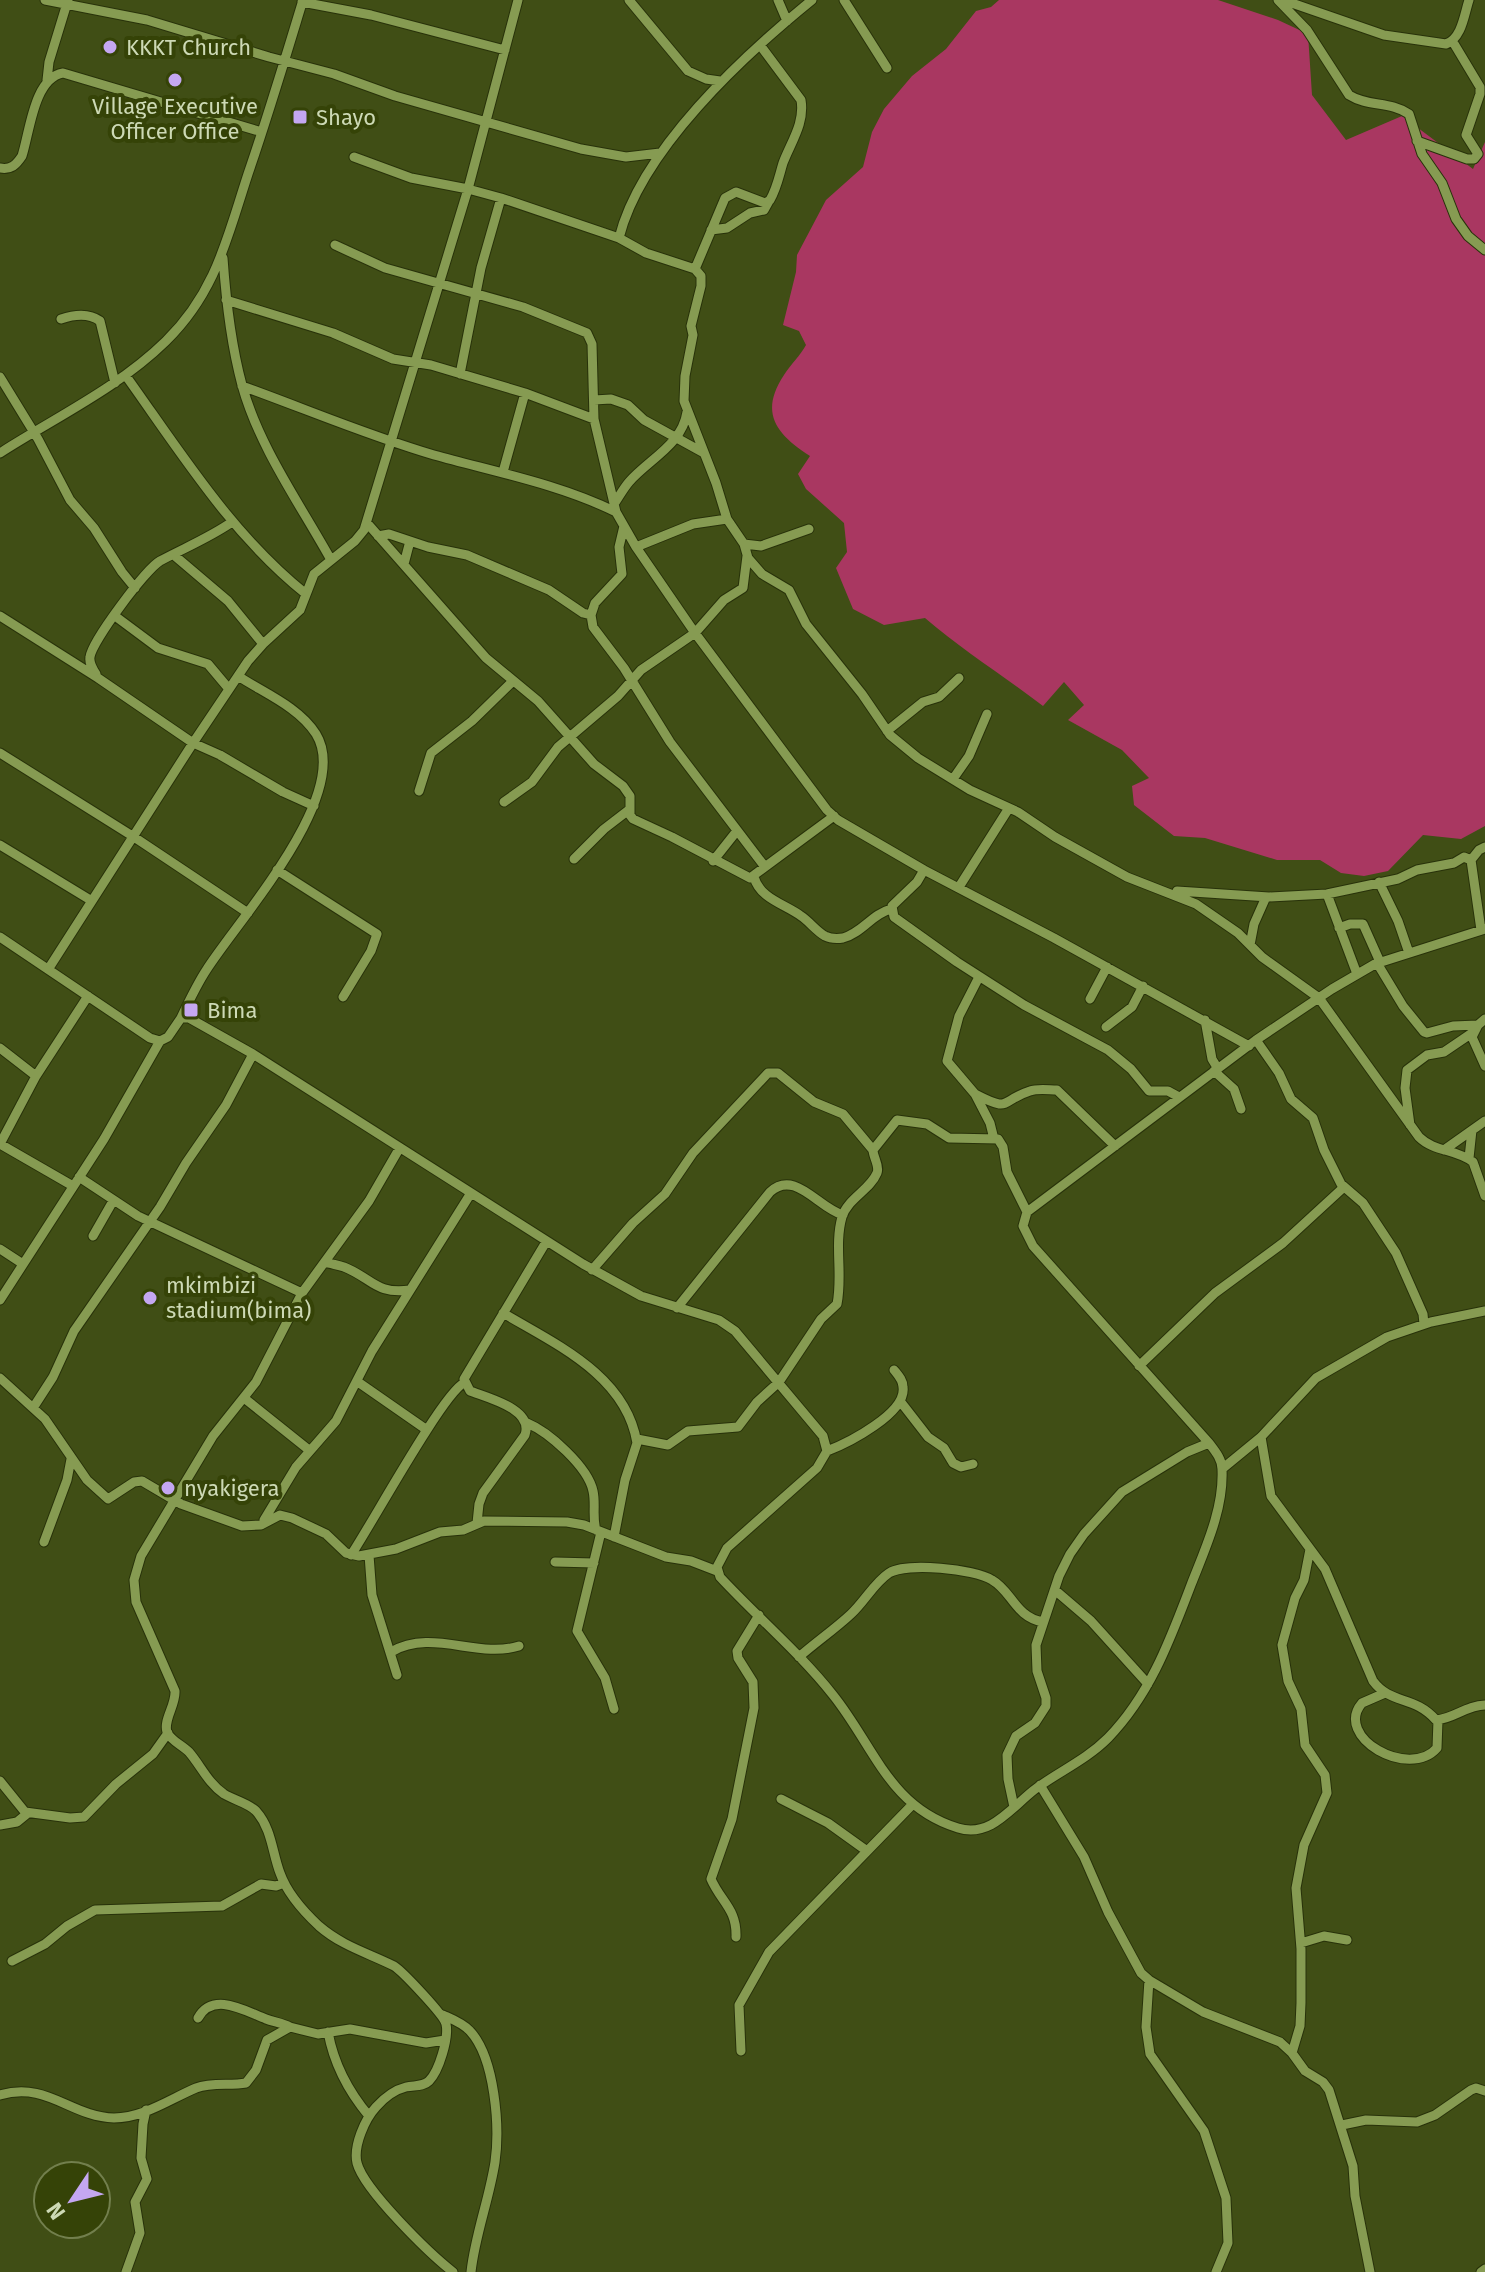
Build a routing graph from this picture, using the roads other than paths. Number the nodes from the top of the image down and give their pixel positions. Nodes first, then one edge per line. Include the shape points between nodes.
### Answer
1 (45, 0) edge
2 (518, 0) edge
3 (629, 0) edge
4 (778, 0) edge
5 (812, 0) edge
6 (844, 0) edge
7 (1280, 0) edge
8 (1469, 0) edge
9 (302, 1) edge
10 (67, 2) edge
11 (787, 21) junction
12 (1453, 42) junction
13 (760, 45) junction
14 (505, 50) junction
15 (286, 61) junction
16 (887, 68) dead end
17 (47, 80) junction
18 (720, 81) junction
19 (484, 122) junction
20 (262, 132) junction
21 (1417, 141) junction
22 (660, 153) junction
23 (354, 157) dead end
24 (0, 168) edge
25 (468, 189) junction
26 (501, 198) junction
27 (769, 201) junction
28 (711, 230) junction
29 (619, 238) junction
30 (335, 245) dead end
31 (1485, 250) edge
32 (223, 253) junction
33 (695, 269) junction
34 (439, 285) junction
35 (475, 292) junction
36 (226, 300) junction
37 (61, 319) dead end
38 (416, 362) junction
39 (460, 374) junction
40 (126, 376) junction
41 (0, 377) edge
42 (115, 383) junction
43 (242, 386) junction
44 (525, 393) junction
45 (594, 400) junction
46 (687, 412) junction
47 (594, 419) junction
48 (34, 432) junction
49 (677, 436) junction
50 (391, 441) junction
51 (0, 453) edge
52 (704, 453) junction
53 (503, 472) junction
54 (615, 508) junction
55 (727, 519) junction
56 (232, 522) junction
57 (367, 523) junction
58 (624, 526) junction
59 (809, 529) dead end
60 (378, 536) junction
61 (410, 541) junction
62 (744, 544) junction
63 (636, 547) junction
64 (175, 556) junction
65 (747, 556) junction
66 (331, 560) junction
67 (404, 564) junction
68 (135, 588) junction
69 (306, 594) junction
70 (591, 615) junction
71 (0, 616) edge
72 (115, 616) junction
73 (695, 633) junction
74 (263, 644) junction
75 (238, 676) junction
76 (98, 678) junction
77 (959, 678) dead end
78 (513, 681) junction
79 (631, 681) junction
80 (229, 689) junction
81 (987, 714) dead end
82 (887, 731) junction
83 (572, 736) junction
84 (193, 743) junction
85 (0, 753) edge
86 (953, 779) junction
87 (419, 791) dead end
88 (504, 802) dead end
89 (314, 806) junction
90 (1009, 808) junction
91 (630, 809) junction
92 (834, 816) junction
93 (736, 832) junction
94 (134, 837) junction
95 (0, 845) edge
96 (1485, 847) edge
97 (574, 859) dead end
98 (1471, 860) junction
99 (713, 861) junction
100 (765, 867) junction
101 (277, 870) junction
102 (924, 870) junction
103 (754, 877) junction
104 (1379, 882) junction
105 (959, 887) junction
106 (1166, 891) junction
107 (1327, 894) junction
108 (1266, 897) junction
109 (92, 901) junction
110 (891, 909) junction
111 (248, 913) junction
112 (1339, 928) junction
113 (1483, 929) edge
114 (0, 937) edge
115 (1250, 945) junction
116 (1409, 953) junction
117 (1379, 963) junction
118 (1107, 967) junction
119 (49, 968) junction
120 (1357, 974) junction
121 (979, 977) junction
122 (1143, 986) junction
123 (88, 996) junction
124 (343, 997) dead end
125 (1319, 998) junction
126 (1090, 999) dead end
127 (181, 1018) junction
128 (1205, 1020) junction
129 (1478, 1026) edge
130 (1106, 1027) dead end
131 (160, 1041) junction
132 (1252, 1043) junction
133 (0, 1048) edge
134 (253, 1054) junction
135 (1485, 1066) edge
136 (1216, 1070) junction
137 (36, 1076) junction
138 (975, 1094) junction
139 (1179, 1097) junction
140 (1241, 1109) dead end
141 (1485, 1121) edge
142 (1410, 1125) junction
143 (1472, 1130) junction
144 (994, 1139) junction
145 (0, 1144) edge
146 (1115, 1146) junction
147 (399, 1149) junction
148 (873, 1150) junction
149 (1444, 1150) junction
150 (1469, 1158) junction
151 (79, 1177) junction
152 (73, 1186) junction
153 (1344, 1187) junction
154 (471, 1193) junction
155 (1485, 1196) edge
156 (113, 1201) junction
157 (1027, 1212) junction
158 (843, 1215) junction
159 (148, 1221) junction
160 (93, 1236) dead end
161 (546, 1242) junction
162 (0, 1249) edge
163 (325, 1262) junction
164 (23, 1264) junction
165 (592, 1270) junction
166 (410, 1290) junction
167 (302, 1293) junction
168 (0, 1300) edge
169 (677, 1308) junction
170 (1485, 1311) edge
171 (503, 1313) junction
172 (1424, 1324) junction
173 (1139, 1366) junction
174 (894, 1370) dead end
175 (0, 1378) edge
176 (358, 1382) junction
177 (779, 1382) junction
178 (464, 1383) junction
179 (244, 1398) junction
180 (900, 1401) junction
181 (33, 1408) junction
182 (527, 1423) junction
183 (427, 1430) junction
184 (1261, 1437) junction
185 (637, 1439) junction
186 (1209, 1443) junction
187 (309, 1450) junction
188 (827, 1451) junction
189 (71, 1459) junction
190 (973, 1464) dead end
191 (1222, 1469) junction
192 (174, 1501) junction
193 (477, 1523) junction
194 (261, 1525) junction
195 (598, 1531) junction
196 (614, 1537) junction
197 (44, 1542) dead end
198 (1310, 1549) junction
199 (351, 1555) junction
200 (369, 1555) junction
201 (555, 1562) dead end
202 (594, 1563) junction
203 (717, 1571) junction
204 (1056, 1591) junction
205 (759, 1615) junction
206 (1043, 1622) junction
207 (519, 1646) dead end
208 (391, 1652) junction
209 (799, 1657) junction
210 (397, 1675) dead end
211 (1148, 1684) junction
212 (1385, 1693) junction
213 (1485, 1705) edge
214 (614, 1709) dead end
215 (1438, 1720) junction
216 (168, 1733) junction
217 (0, 1781) edge
218 (1040, 1785) junction
219 (781, 1799) dead end
220 (912, 1805) junction
221 (1014, 1807) junction
222 (28, 1813) junction
223 (0, 1825) edge
224 (867, 1851) junction
225 (284, 1883) junction
226 (736, 1937) dead end
227 (1347, 1940) dead end
228 (1301, 1943) junction
229 (12, 1961) dead end
230 (1149, 1980) junction
231 (442, 2015) junction
232 (198, 2018) dead end
233 (290, 2027) junction
234 (328, 2032) junction
235 (445, 2040) junction
236 (741, 2051) dead end
237 (1292, 2053) junction
238 (1485, 2091) edge
239 (0, 2095) edge
240 (146, 2110) junction
241 (369, 2116) junction
242 (1342, 2125) junction
243 (126, 2272) edge
244 (453, 2272) edge
245 (471, 2272) edge
246 (1216, 2272) edge
247 (1370, 2272) edge

1 - 10 street
2 - 14 street
3 - 18 street via 688,71
4 - 11 street
5 - 11 street
6 - 16 street
7 - 12 street via 1402,39
7 - 21 street via 1307,30 1349,95 1405,111
8 - 12 street
9 - 14 street
9 - 15 street
10 - 15 street
10 - 17 street
11 - 13 street
12 - 21 street via 1480,87 1466,133 1478,154 1467,159
13 - 18 street
13 - 27 street via 802,104 796,138
14 - 19 street
15 - 19 street
15 - 20 street
17 - 20 street via 63,73 77,75
17 - 24 street via 22,156 16,165
18 - 22 street
19 - 22 street via 616,156
19 - 25 street
20 - 32 street
21 - 31 street via 1456,219
22 - 29 street via 624,218
23 - 25 street via 411,178
25 - 26 street
25 - 34 street
26 - 29 street
26 - 35 street
27 - 28 street via 764,210 731,227
27 - 28 street via 731,193
28 - 33 street
29 - 33 street
30 - 34 street
32 - 36 street
32 - 40 street via 190,315
33 - 46 street via 701,286 685,376
34 - 35 street
34 - 38 street
35 - 39 street
35 - 45 street via 587,333
36 - 38 street via 333,333 393,359
36 - 43 street
37 - 42 street via 77,315 100,321
38 - 39 street
38 - 50 street
39 - 44 street
40 - 42 street
40 - 56 street
41 - 48 street
42 - 48 street
43 - 50 street
43 - 66 street via 293,495
44 - 47 street
44 - 53 street
45 - 47 street
45 - 49 street via 622,401 644,420
46 - 49 street
46 - 52 street
47 - 54 street
48 - 51 street
48 - 68 street via 70,500
49 - 52 street
49 - 54 street via 629,482
50 - 53 street
50 - 57 street
52 - 55 street
53 - 54 street
54 - 58 street
55 - 62 street
55 - 63 street via 693,524
56 - 64 street
56 - 69 street
57 - 60 street
57 - 66 street via 360,536
58 - 63 street
58 - 70 street via 619,547 622,574 595,603
59 - 62 street via 761,546
60 - 61 street
60 - 67 street
61 - 67 street
61 - 70 street via 467,555 549,590
62 - 65 street
63 - 73 street
64 - 68 street via 157,564
64 - 74 street via 220,594
65 - 73 street via 743,588 724,600
65 - 82 street via 762,574 789,590 806,624
66 - 69 street via 311,578
67 - 78 street
68 - 72 street
69 - 74 street via 300,610
70 - 79 street via 597,635
71 - 76 street
72 - 76 street via 90,654
72 - 80 street via 158,648 208,664
73 - 79 street
73 - 92 street
74 - 75 street
75 - 80 street
75 - 89 street via 297,713 317,736 324,766
76 - 84 street
77 - 82 street
78 - 83 street
78 - 87 street via 431,753
79 - 83 street
79 - 93 street
80 - 84 street
81 - 86 street
82 - 86 street
83 - 88 street via 532,782
83 - 91 street via 594,764 628,792
84 - 89 street
84 - 94 street
85 - 94 street
86 - 90 street
89 - 101 street
90 - 105 street
90 - 106 street via 1127,877
91 - 97 street
91 - 99 street via 633,819
92 - 100 street
92 - 102 street
93 - 99 street
93 - 100 street
94 - 109 street
94 - 111 street
95 - 109 street
96 - 98 street
98 - 104 street via 1464,857
98 - 113 street
99 - 103 street
100 - 103 street
101 - 111 street
101 - 124 street via 377,934
102 - 105 street
102 - 110 street
103 - 110 street via 767,896 834,939
104 - 107 street
104 - 116 street
105 - 118 street
106 - 108 street
106 - 115 street via 1196,904
107 - 108 street
107 - 112 street
108 - 115 street
109 - 119 street
110 - 121 street via 894,917
111 - 127 street via 207,968
112 - 117 street via 1363,924
112 - 120 street
113 - 116 street
114 - 119 street
115 - 125 street
116 - 117 street
117 - 120 street
117 - 129 street via 1424,1032
118 - 122 street
118 - 126 street
119 - 123 street
120 - 125 street
121 - 138 street via 959,1016 947,1061
121 - 139 street via 1108,1050 1149,1091
122 - 128 street
122 - 130 street via 1132,1007
123 - 131 street
123 - 137 street
125 - 132 street
125 - 142 street
127 - 131 street
127 - 134 street
128 - 132 street
128 - 136 street
129 - 135 street via 1475,1048
129 - 142 street via 1444,1052 1429,1054 1407,1070
131 - 151 street
132 - 136 street
132 - 153 street via 1279,1073 1291,1099 1313,1118 1327,1159
133 - 137 street
134 - 147 street
134 - 159 street via 226,1105
136 - 139 street
136 - 140 street via 1234,1089
137 - 145 street
138 - 144 street
138 - 146 street via 996,1105 1030,1091 1057,1090
139 - 146 street
141 - 143 street
142 - 149 street via 1425,1143
143 - 149 street
143 - 150 street
144 - 148 street via 949,1138 927,1124 902,1119
144 - 157 street via 1000,1142 1007,1172
145 - 152 street
146 - 157 street
147 - 154 street
147 - 163 street
148 - 158 street via 878,1172
148 - 165 street via 843,1114 814,1102 778,1073 768,1073
149 - 150 street
150 - 155 street
151 - 152 street
151 - 156 street
152 - 164 street
153 - 172 street via 1363,1203 1396,1253
153 - 173 street via 1283,1243 1215,1293
154 - 161 street
154 - 166 street
156 - 159 street
156 - 160 street
157 - 173 street via 1023,1226 1033,1246
158 - 169 street via 797,1186 777,1186
158 - 177 street via 837,1304
159 - 167 street
159 - 181 street via 74,1331
161 - 165 street
161 - 171 street
162 - 164 street
163 - 166 street via 347,1268 380,1289
163 - 167 street
164 - 168 street
165 - 169 street
166 - 176 street
167 - 179 street
169 - 177 street via 727,1324
170 - 172 street
171 - 178 street
171 - 185 street via 605,1380
172 - 184 street via 1387,1337 1316,1378
173 - 186 street
174 - 180 street via 904,1387
175 - 181 street
176 - 183 street
176 - 187 street via 336,1421
177 - 185 street via 738,1427 688,1431 670,1445
177 - 188 street via 823,1436
178 - 182 street
178 - 183 street
179 - 187 street
179 - 192 street via 213,1436
180 - 188 street via 856,1439
180 - 190 street via 953,1463
181 - 189 street via 56,1432
182 - 193 street via 525,1435 483,1493
182 - 195 street via 556,1441 588,1478
183 - 199 street
184 - 191 street
184 - 198 street via 1269,1492
185 - 196 street
186 - 191 street
186 - 204 street via 1122,1492 1078,1541
187 - 194 street
188 - 203 street via 817,1468 727,1548
189 - 192 street via 106,1499 139,1481
189 - 197 street
191 - 211 street via 1206,1550
192 - 194 street via 242,1526
192 - 216 street via 141,1556 134,1580 138,1609 175,1691
193 - 195 street via 555,1521
193 - 200 street
194 - 199 street via 286,1516 326,1534
195 - 196 street
195 - 202 street
196 - 203 street
198 - 212 street via 1334,1587 1373,1681
198 - 228 street via 1282,1645 1288,1681 1301,1709 1305,1745 1326,1783 1324,1802 1304,1845 1296,1888
199 - 200 street
200 - 208 street via 372,1595
201 - 202 street
202 - 214 street via 577,1631 605,1678
203 - 205 street
204 - 206 street
204 - 211 street
205 - 209 street
205 - 226 street via 737,1651 753,1682 754,1708 732,1819 711,1879 731,1911
206 - 209 street via 1025,1614 984,1575 899,1569
206 - 221 street via 1035,1651 1046,1706 1009,1748 1006,1765
207 - 208 street via 497,1652 428,1642
208 - 210 street
209 - 220 street
211 - 218 street via 1109,1737
212 - 215 street via 1420,1705
212 - 215 street via 1362,1703 1356,1715 1363,1739 1378,1751 1412,1760 1426,1757 1437,1748
213 - 215 street
216 - 222 street via 153,1754 84,1817
216 - 225 street via 219,1790 255,1811 270,1836
217 - 222 street
218 - 221 street
218 - 230 street
219 - 224 street
220 - 221 street via 932,1819 972,1832
220 - 224 street
222 - 223 street
224 - 236 street via 764,1959 739,2005
225 - 229 street via 261,1884 222,1906 95,1910
225 - 231 street via 321,1928 348,1947 397,1968
227 - 228 street via 1324,1936
228 - 237 street via 1300,2026
230 - 237 street via 1215,2018 1272,2038
230 - 246 street via 1150,2054 1204,2131 1226,2198 1228,2243
231 - 235 street
231 - 245 street via 464,2026 477,2042 495,2107 494,2165
232 - 233 street via 208,2005 217,2004 250,2010
233 - 234 street
233 - 240 street via 267,2040 246,2083 199,2087
234 - 235 street via 350,2029 426,2043
234 - 241 street via 345,2083
235 - 241 street via 429,2082 391,2094
237 - 242 street via 1329,2090
238 - 242 street via 1476,2088 1417,2122 1366,2120
239 - 240 street via 42,2093 104,2117
240 - 243 street via 141,2158 147,2179 135,2202 140,2230
241 - 244 street via 359,2141 358,2167 410,2232
242 - 247 street

